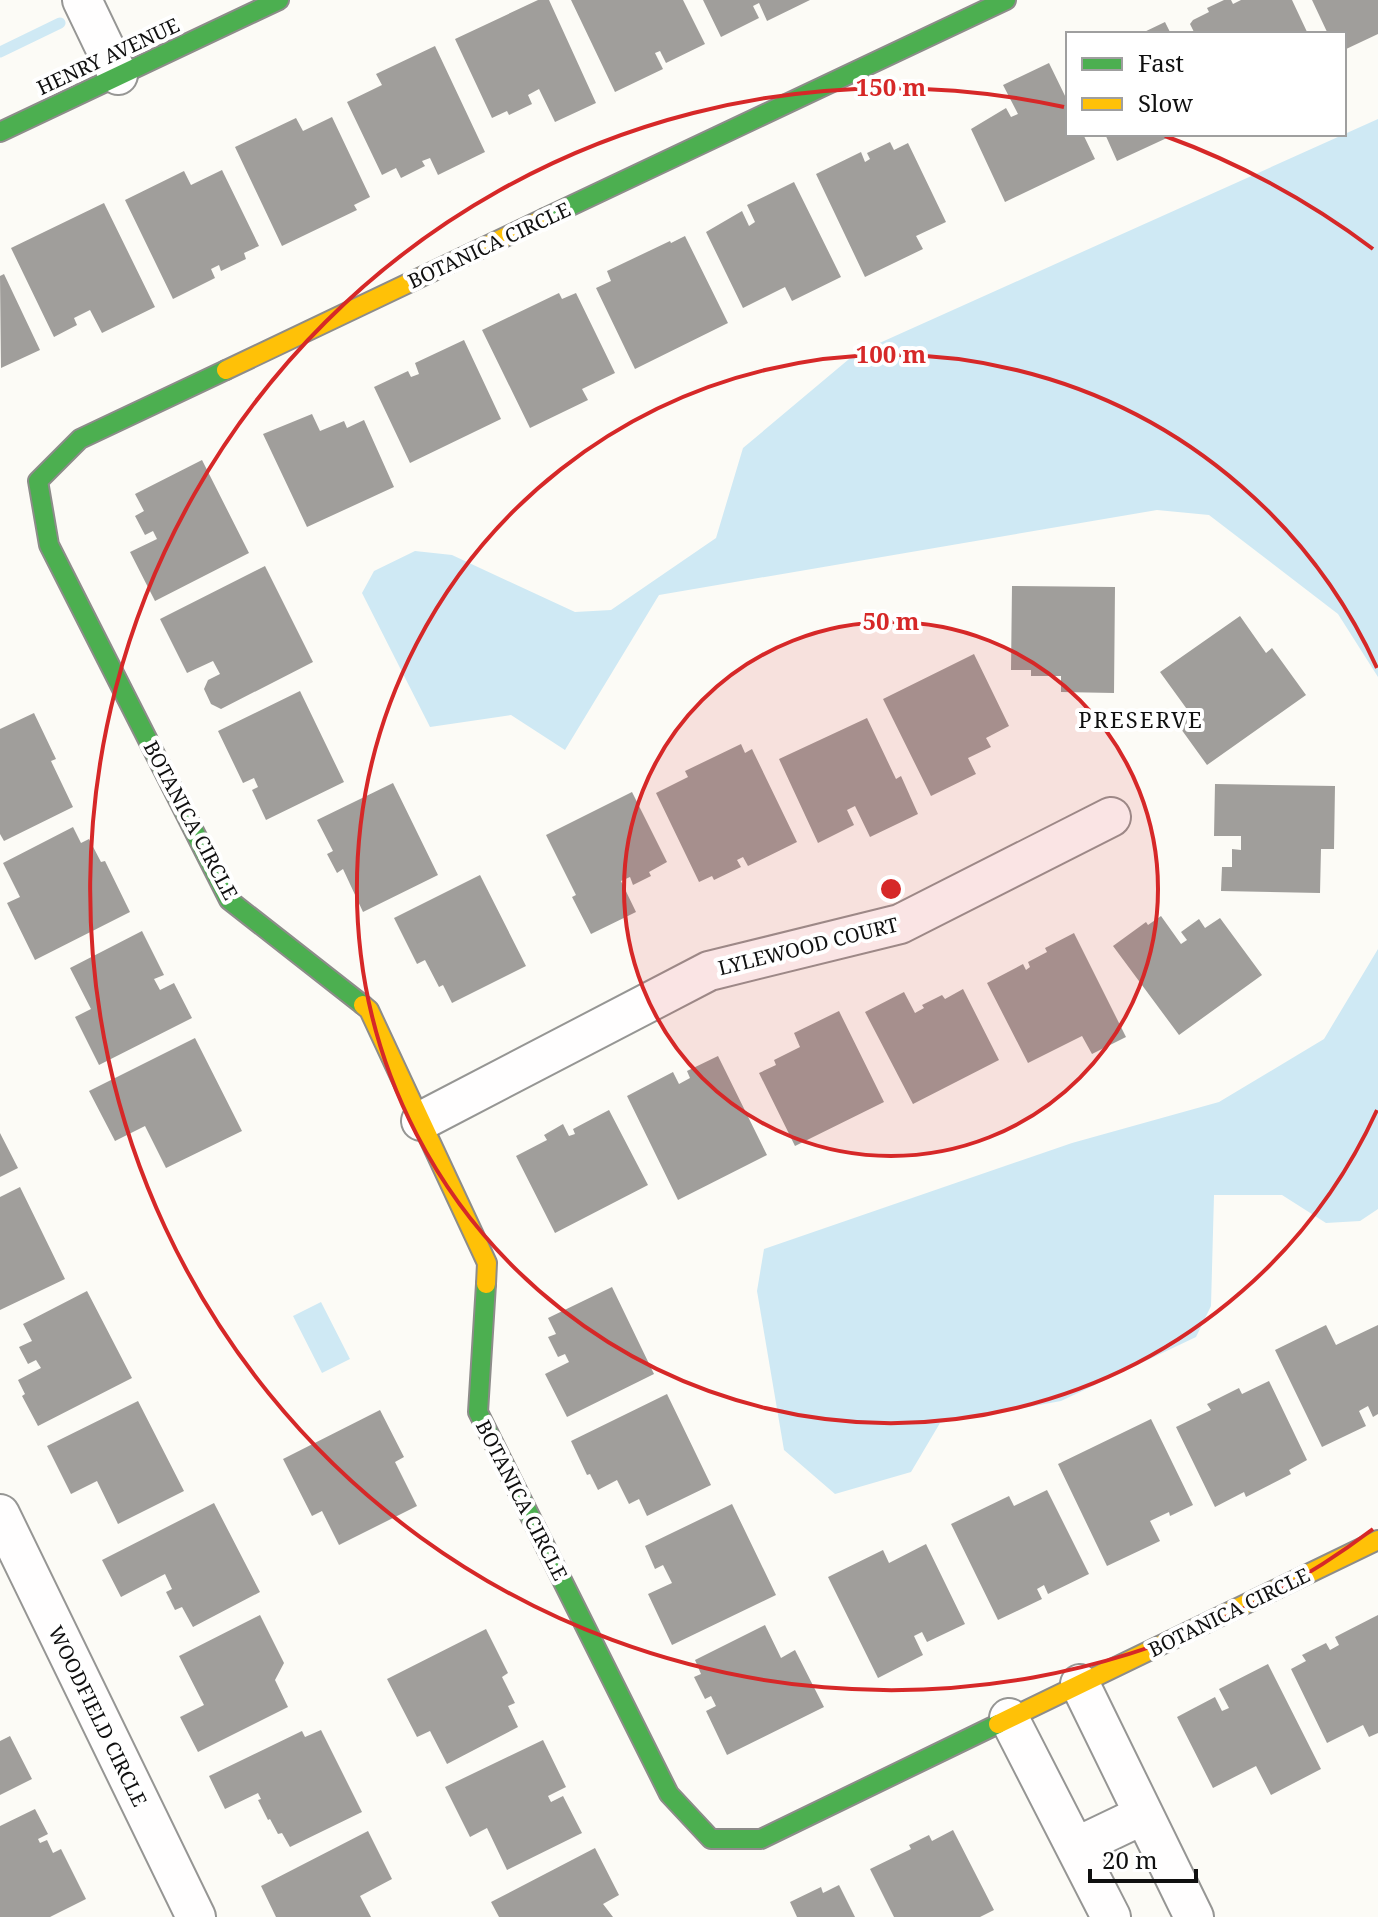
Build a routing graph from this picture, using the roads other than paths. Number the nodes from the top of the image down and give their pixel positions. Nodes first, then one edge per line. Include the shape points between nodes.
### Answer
1 (82, 0) edge
2 (279, 0) edge
3 (1006, 0) edge
4 (118, 75) junction
5 (0, 132) edge
6 (1111, 817) dead end
7 (421, 1121) junction
8 (0, 1514) edge
9 (1378, 1540) edge
10 (1080, 1684) junction
11 (1009, 1718) junction
12 (1143, 1815) junction
13 (1076, 1847) junction
14 (196, 1917) edge
15 (1111, 1917) edge
16 (1194, 1917) edge

1 - 4 street
2 - 4 street, HENRY AVENUE
3 - 7 street, BOTANICA CIRCLE via 80,439 38,481 49,545 229,900 369,1010
4 - 5 street, HENRY AVENUE
6 - 7 street, LYLEWOOD COURT via 900,924 709,971
7 - 11 street, BOTANICA CIRCLE via 487,1263 478,1412 669,1794 711,1839 761,1839
8 - 14 street, WOODFIELD CIRCLE
9 - 10 street, BOTANICA CIRCLE
10 - 11 street, BOTANICA CIRCLE
10 - 12 street
11 - 13 street
12 - 13 street
12 - 16 street
13 - 15 street

